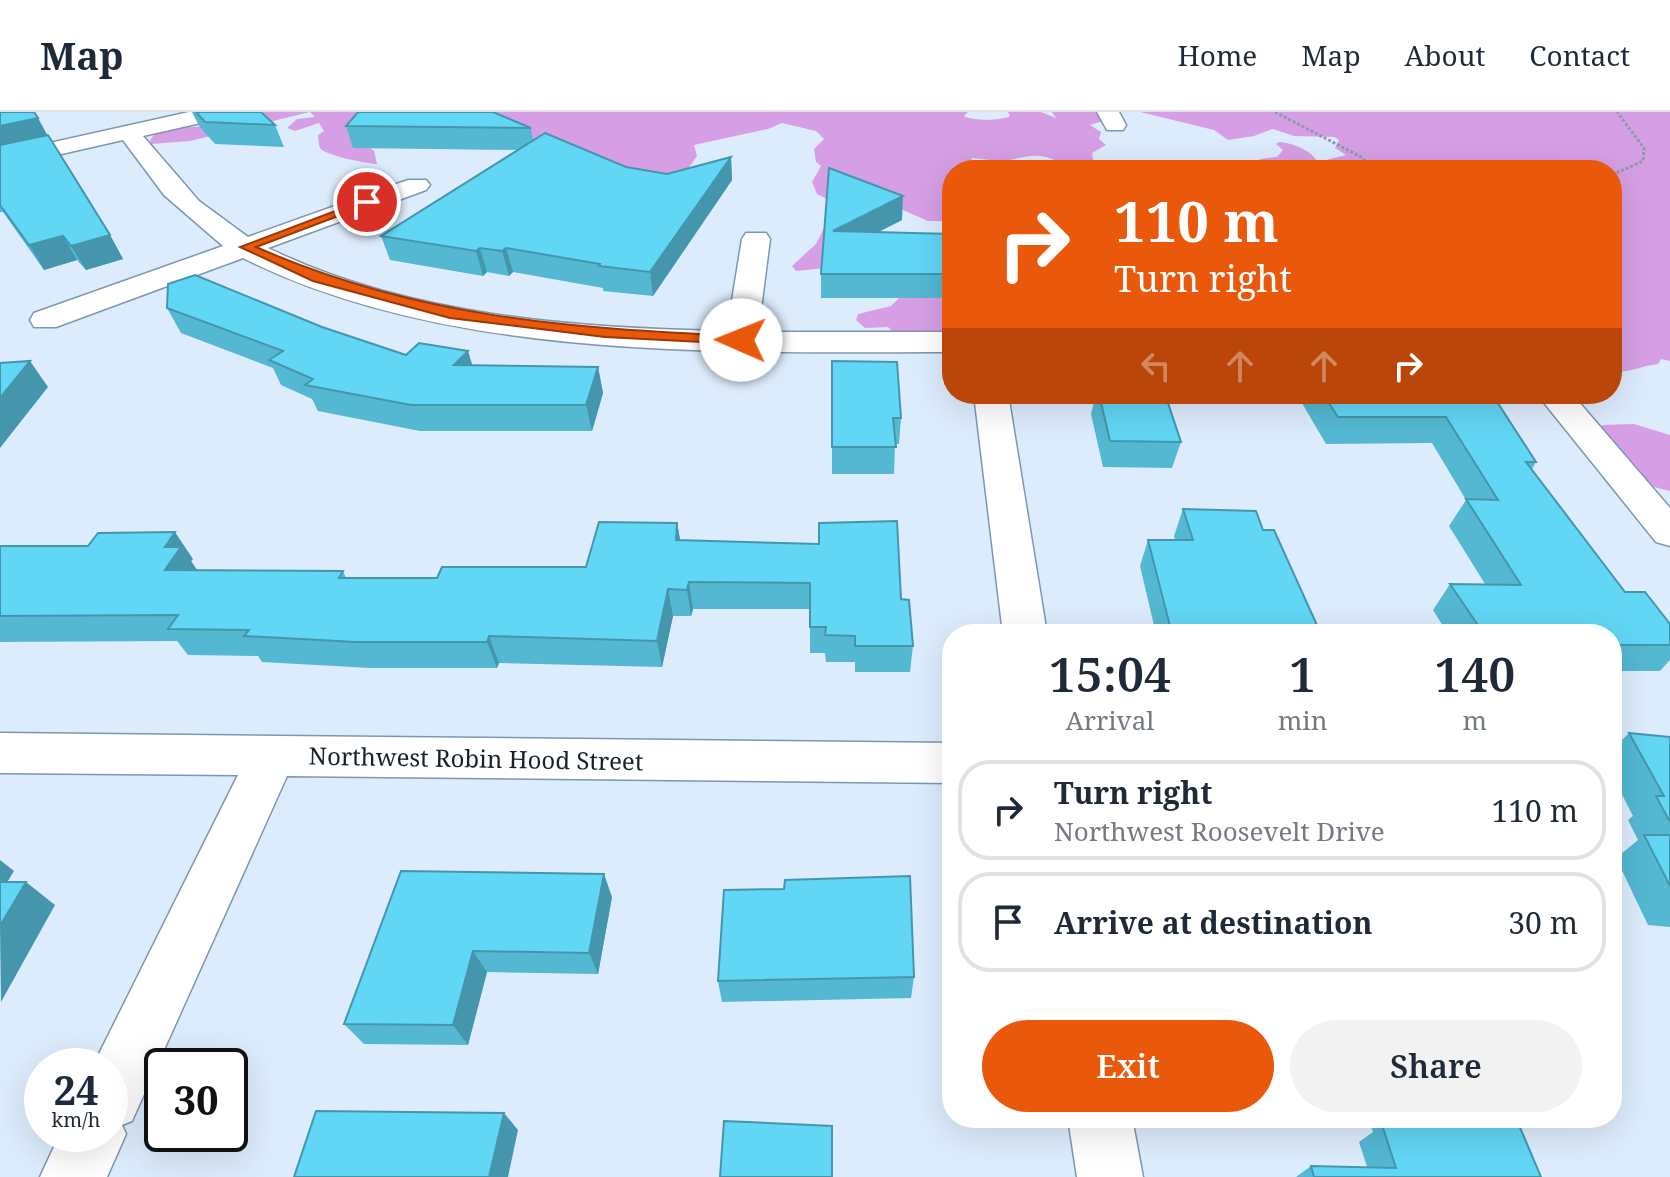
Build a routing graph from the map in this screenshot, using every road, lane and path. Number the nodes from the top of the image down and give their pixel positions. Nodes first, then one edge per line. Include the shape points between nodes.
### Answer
1 (219, 112) edge
2 (1275, 112) edge
3 (1617, 112) edge
4 (129, 132) junction
5 (1364, 160) edge
6 (0, 161) edge
7 (1622, 170) edge
8 (417, 185) dead end
9 (756, 239) dead end
10 (246, 247) junction
11 (45, 320) dead end
12 (741, 340) junction
13 (942, 342) edge
14 (992, 404) edge
15 (1562, 404) edge
16 (1670, 533) edge
17 (1024, 624) edge
18 (0, 753) edge
19 (272, 756) junction
20 (942, 763) edge
21 (128, 1061) edge
22 (1102, 1128) edge
23 (85, 1152) edge
24 (73, 1177) edge
25 (1110, 1177) edge

1 - 4 street
2 - 5 path
3 - 7 path via 1644,148 1643,161
4 - 6 street
4 - 10 street via 194,210
8 - 10 street
9 - 12 street
10 - 11 street
10 - 12 street via 317,278 450,314 605,334
12 - 13 street
14 - 17 street
15 - 16 street
18 - 19 street, Northwest Robin Hood Street
19 - 20 street, Northwest Robin Hood Street
19 - 21 street
22 - 25 street
23 - 24 street

